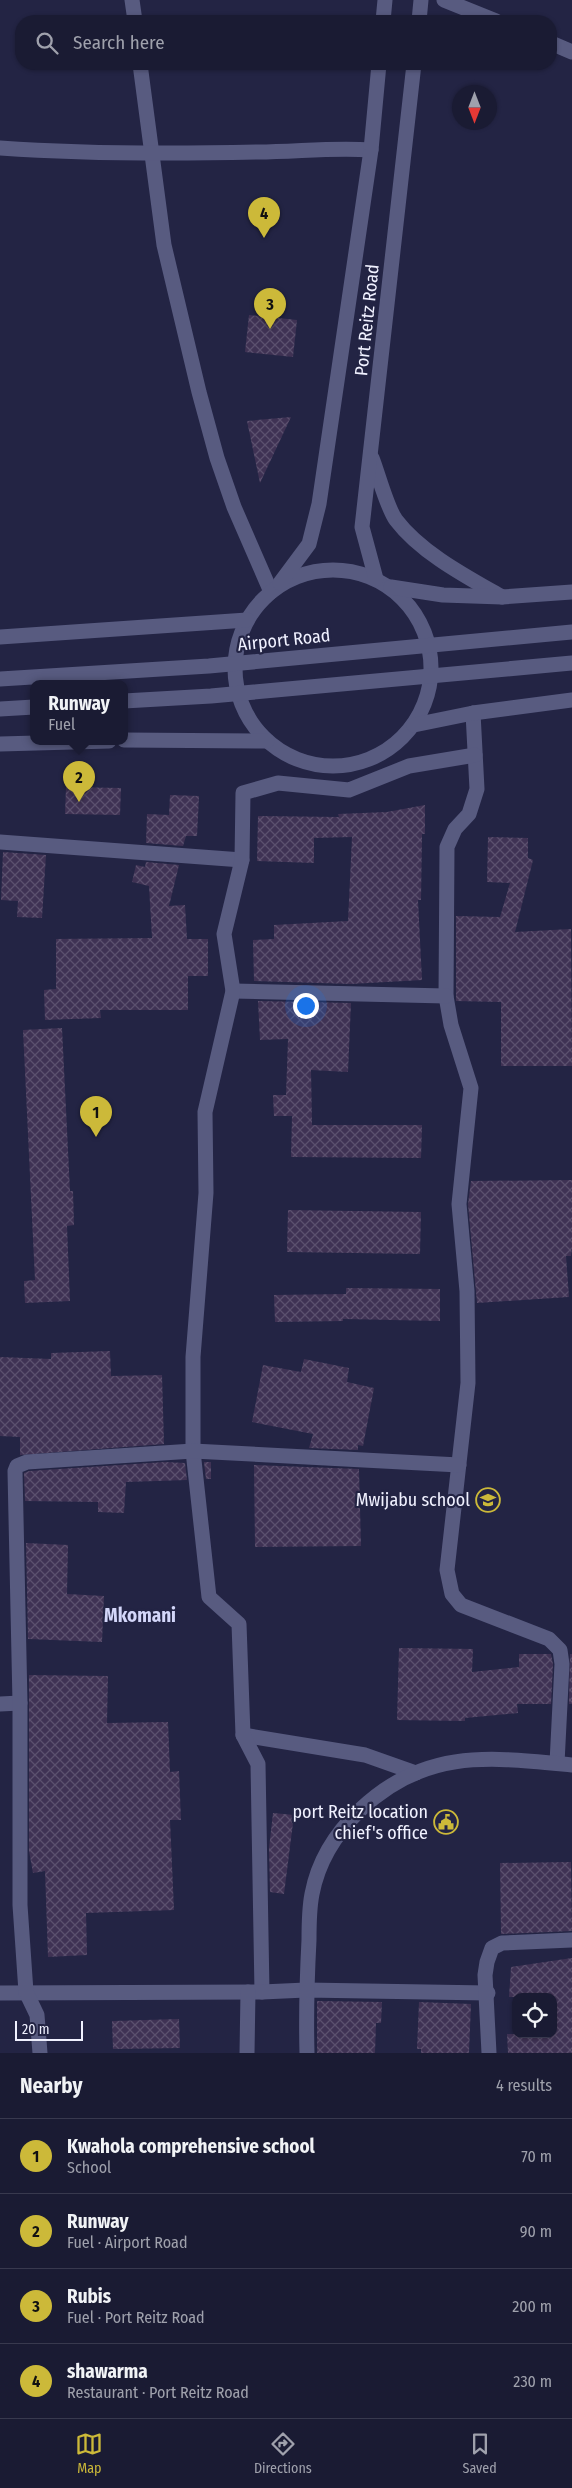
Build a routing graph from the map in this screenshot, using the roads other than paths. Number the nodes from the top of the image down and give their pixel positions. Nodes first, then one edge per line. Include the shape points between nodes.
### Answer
1 (132, 0) edge
2 (384, 0) edge
3 (421, 0) edge
4 (444, 0) edge
5 (134, 15) edge
6 (383, 15) edge
7 (420, 15) edge
8 (481, 15) edge
9 (557, 46) edge
10 (572, 52) edge
11 (141, 70) edge
12 (378, 70) edge
13 (413, 70) edge
14 (0, 148) edge
15 (371, 150) junction
16 (150, 152) junction
17 (371, 454) junction
18 (376, 579) junction
19 (391, 587) junction
20 (274, 589) junction
21 (572, 592) edge
22 (502, 597) junction
23 (247, 620) junction
24 (572, 632) edge
25 (0, 637) edge
26 (572, 663) edge
27 (0, 678) edge
28 (572, 700) edge
29 (128, 701) edge
30 (30, 707) edge
31 (0, 709) edge
32 (473, 713) junction
33 (414, 725) junction
34 (128, 740) edge
35 (268, 741) junction
36 (30, 743) edge
37 (0, 744) edge
38 (475, 755) junction
39 (0, 842) edge
40 (242, 860) junction
41 (233, 991) junction
42 (446, 996) junction
43 (193, 1452) junction
44 (459, 1465) junction
45 (20, 1703) junction
46 (0, 1704) edge
47 (243, 1735) junction
48 (564, 1764) edge
49 (416, 1773) junction
50 (572, 1940) edge
51 (306, 1990) junction
52 (26, 1992) junction
53 (255, 1992) junction
54 (0, 1993) edge
55 (488, 1993) junction
56 (40, 2053) edge
57 (247, 2053) edge
58 (307, 2053) edge
59 (489, 2053) edge

1 - 5 street
2 - 6 street
3 - 7 street
4 - 8 street
9 - 10 street
11 - 16 street
12 - 15 street
13 - 17 street, Port Reitz Road
14 - 16 street
15 - 16 street
15 - 20 street via 319,504 309,544
16 - 20 street via 164,245 216,458 237,514
17 - 18 street, Port Reitz Road via 362,527
17 - 22 street via 395,519 427,550
18 - 19 street
18 - 20 street via 336,569 315,571 295,577
19 - 22 street via 444,595
19 - 33 street via 415,612 430,643 430,686
20 - 23 street
21 - 22 street
23 - 25 street
23 - 35 street via 236,651 236,684 247,715
24 - 27 street, Airport Road via 209,666
26 - 29 street
28 - 32 street
30 - 31 street
32 - 33 street
32 - 38 street
33 - 35 street via 373,758 340,766 305,762
34 - 35 street
36 - 37 street
38 - 40 street via 409,766 349,790 278,783 243,793
38 - 42 street via 477,789 469,814 455,829 447,847
39 - 40 street
40 - 41 street via 224,934
41 - 42 street
41 - 43 street via 205,1112 206,1194 193,1358
42 - 44 street via 451,1025 471,1088 459,1204 467,1290 468,1383
43 - 44 street
43 - 45 street via 27,1462 18,1466 15,1471
43 - 47 street via 209,1597 239,1624
44 - 48 street via 447,1570 452,1594 461,1605 474,1612 515,1624 549,1639 560,1650
45 - 46 street
45 - 52 street via 20,1905
47 - 49 street via 365,1755
47 - 53 street via 258,1764
48 - 49 street via 510,1758 478,1759 453,1761
49 - 51 street via 381,1791 351,1819 330,1846 312,1894
50 - 55 street via 502,1943 492,1948 486,1962
51 - 53 street
51 - 55 street
51 - 58 street
52 - 53 street
52 - 54 street
52 - 56 street via 38,2015
53 - 57 street
55 - 59 street

